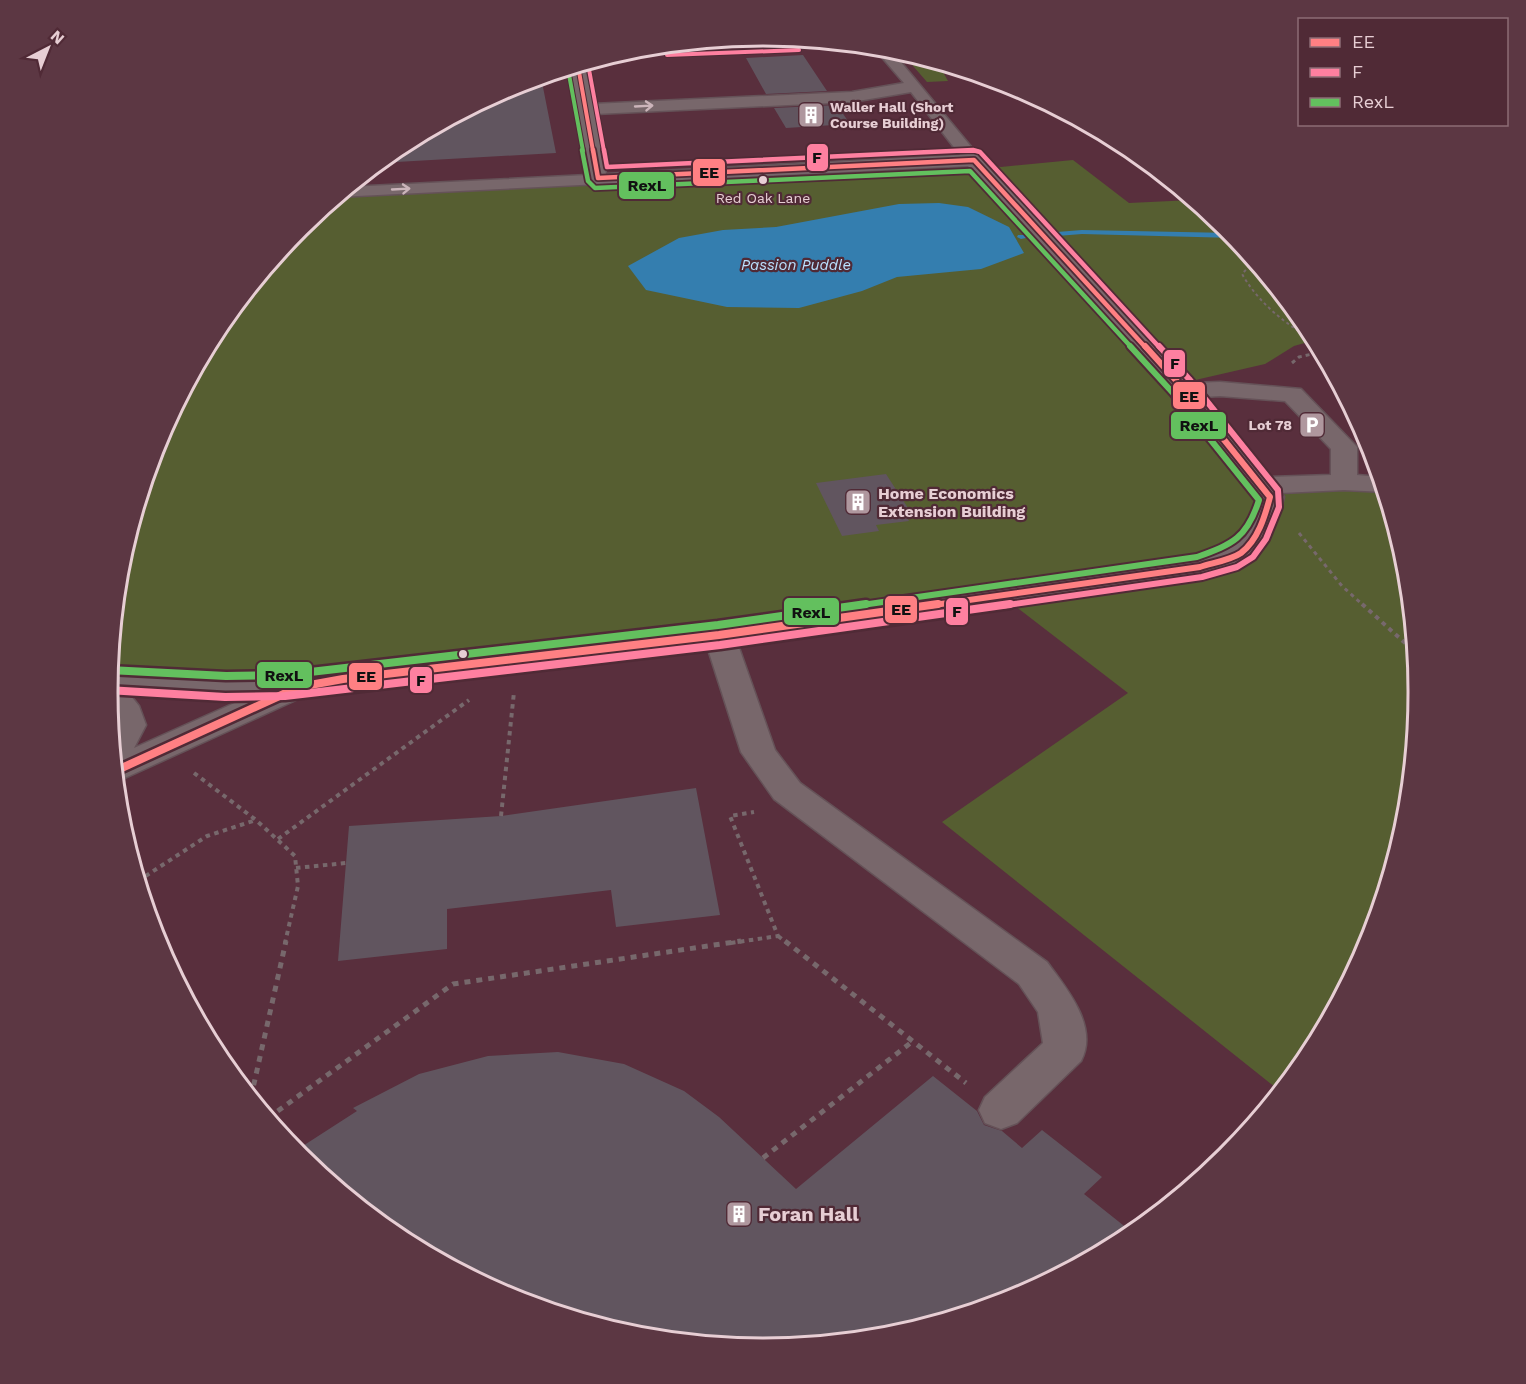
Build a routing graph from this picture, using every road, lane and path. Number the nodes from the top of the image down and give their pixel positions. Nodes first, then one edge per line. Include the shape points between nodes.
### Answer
1 (891, 60) edge
2 (579, 73) edge
3 (915, 86) junction
4 (585, 109) junction
5 (974, 160) junction
6 (598, 178) junction
7 (355, 192) edge
8 (1249, 267) edge
9 (1298, 330) edge
10 (1185, 391) junction
11 (1344, 482) junction
12 (1374, 484) edge
13 (1266, 491) junction
14 (719, 635) junction
15 (1406, 644) edge
16 (118, 681) edge
17 (299, 687) junction
18 (514, 689) dead end
19 (477, 694) dead end
20 (118, 702) edge
21 (120, 743) edge
22 (122, 768) edge
23 (188, 768) dead end
24 (787, 791) junction
25 (501, 816) dead end
26 (255, 820) junction
27 (278, 839) junction
28 (346, 863) dead end
29 (296, 868) junction
30 (145, 877) edge
31 (778, 936) junction
32 (913, 1041) junction
33 (253, 1088) edge
34 (1001, 1110) joint
35 (274, 1113) edge
36 (763, 1158) dead end

1 - 3 street
2 - 4 street
4 -> 3 street via 852,97
3 - 5 street
4 - 6 street
5 - 6 street
5 - 10 street
7 -> 6 street
8 - 9 path via 1242,274 1260,301
10 - 11 street via 1292,394 1344,447
10 - 13 street
11 - 12 street
11 - 13 street
13 - 14 street via 1265,517 1255,537 1241,553 1200,567
13 - 15 path via 1342,586
14 - 17 street
14 - 24 street via 758,752
16 - 17 street via 229,688
17 - 22 street
18 - 25 path
19 - 27 path
20 - 21 street via 129,725
23 - 26 path
24 - 31 path via 754,812 730,816
24 - 34 street via 1033,973 1058,1009 1066,1049
26 - 27 path
26 - 30 path via 207,836
27 - 29 path via 295,856
28 - 29 path
29 - 33 path via 298,886
31 - 32 path
31 - 35 path via 453,984
32 - 34 path
32 - 36 path

